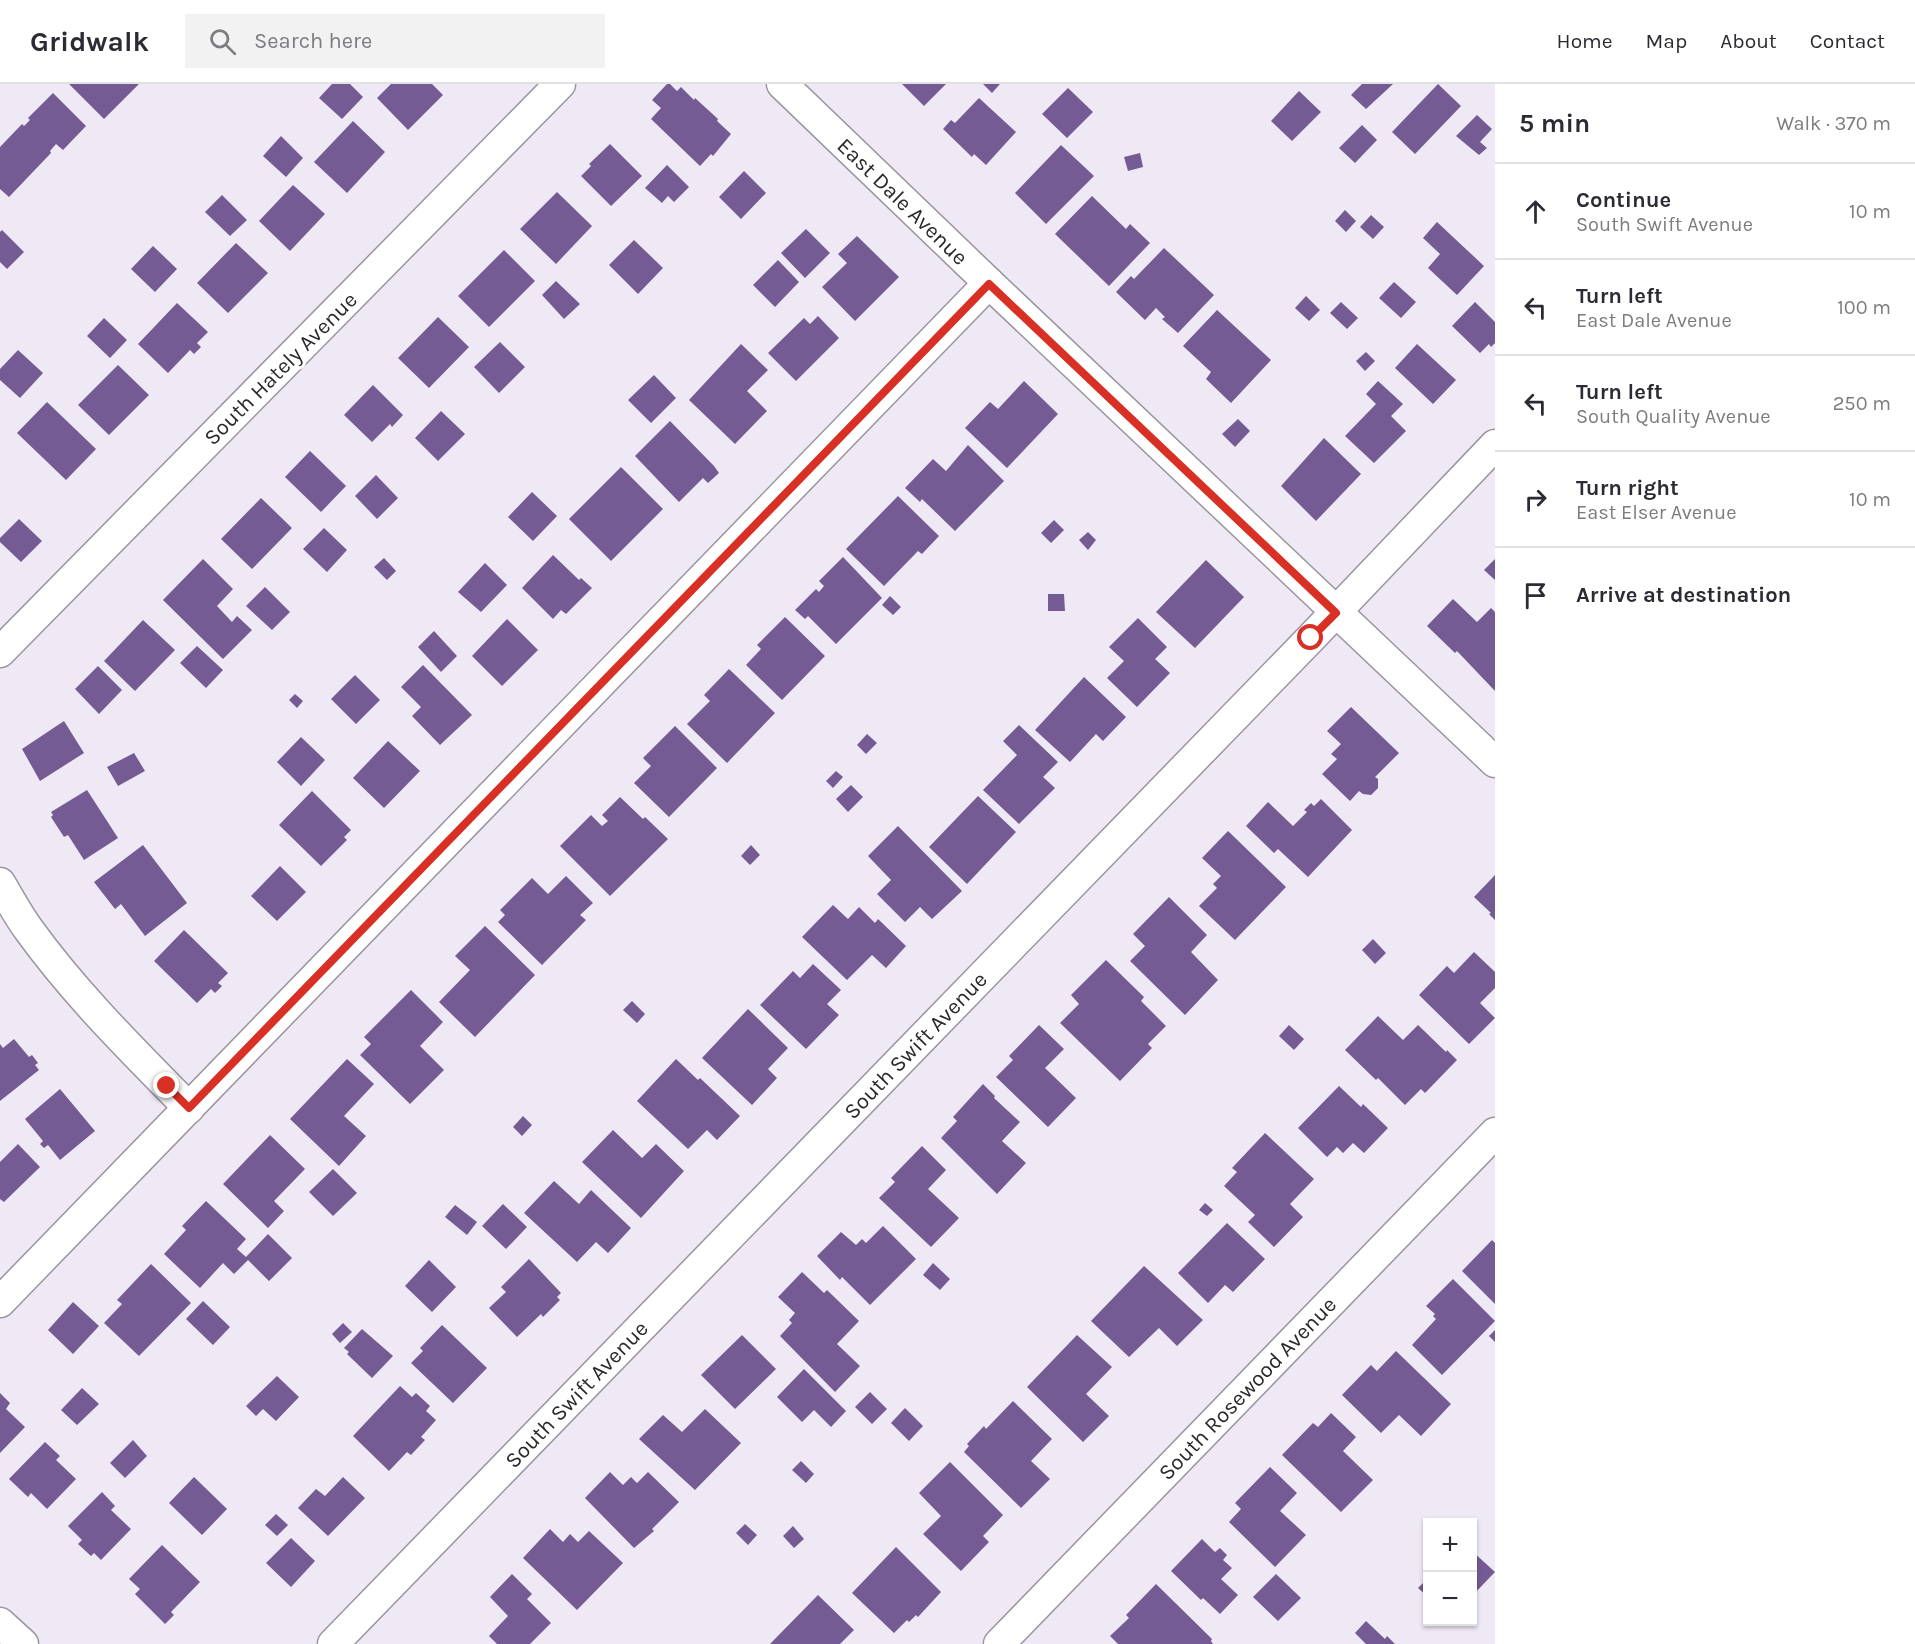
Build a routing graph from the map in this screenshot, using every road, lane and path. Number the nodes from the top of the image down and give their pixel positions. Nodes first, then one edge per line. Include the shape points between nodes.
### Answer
1 (560, 84) edge
2 (782, 84) edge
3 (989, 284) junction
4 (1495, 445) edge
5 (1336, 613) junction
6 (0, 652) edge
7 (1495, 762) edge
8 (0, 883) edge
9 (189, 1108) junction
10 (1495, 1133) edge
11 (0, 1302) edge
12 (0, 1623) edge
13 (23, 1644) edge
14 (333, 1644) edge
15 (999, 1644) edge

1 - 6 street, South Hately Avenue
2 - 3 street, East Dale Avenue
3 - 5 street, East Dale Avenue
3 - 9 street
4 - 5 street, South Swift Avenue
5 - 7 street, East Dale Avenue
5 - 14 street, South Swift Avenue
8 - 9 street via 27,929 68,980
9 - 11 street
10 - 15 street, South Rosewood Avenue
12 - 13 street

